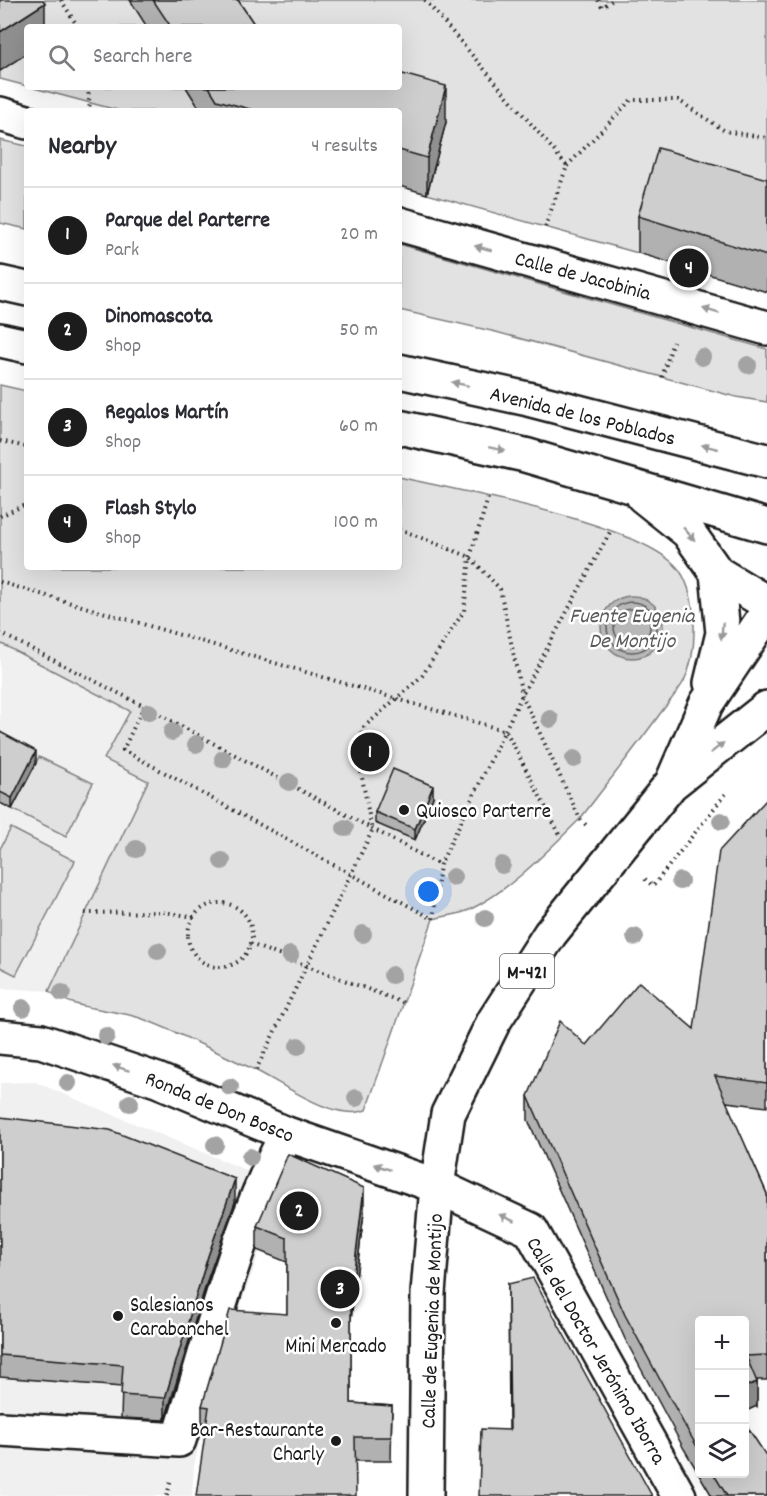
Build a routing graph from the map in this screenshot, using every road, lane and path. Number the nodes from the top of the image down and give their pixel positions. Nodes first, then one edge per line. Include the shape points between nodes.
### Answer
1 (61, 0) edge
2 (425, 0) edge
3 (598, 0) edge
4 (613, 0) edge
5 (76, 24) edge
6 (88, 90) edge
7 (90, 108) edge
8 (0, 114) edge
9 (24, 121) edge
10 (767, 138) edge
11 (567, 166) junction
12 (402, 226) edge
13 (544, 231) dead end
14 (0, 283) edge
15 (24, 288) edge
16 (767, 328) edge
17 (676, 335) dead end
18 (0, 340) edge
19 (24, 345) edge
20 (402, 372) edge
21 (662, 377) dead end
22 (402, 429) edge
23 (0, 441) edge
24 (24, 446) edge
25 (767, 460) edge
26 (627, 484) junction
27 (488, 498) dead end
28 (24, 505) edge
29 (0, 516) edge
30 (767, 526) edge
31 (402, 530) edge
32 (612, 530) dead end
33 (470, 557) junction
34 (717, 573) junction
35 (0, 582) edge
36 (767, 603) edge
37 (767, 613) edge
38 (0, 633) edge
39 (522, 695) junction
40 (397, 699) junction
41 (706, 704) junction
42 (144, 706) junction
43 (767, 708) edge
44 (506, 731) junction
45 (735, 783) dead end
46 (671, 784) junction
47 (580, 819) dead end
48 (372, 831) junction
49 (561, 837) dead end
50 (440, 865) junction
51 (350, 873) junction
52 (653, 886) dead end
53 (85, 914) dead end
54 (194, 917) junction
55 (250, 944) junction
56 (307, 964) junction
57 (404, 1003) dead end
58 (0, 1037) edge
59 (256, 1070) dead end
60 (287, 1134) junction
61 (437, 1186) junction
62 (0, 1428) edge
63 (426, 1496) edge
64 (679, 1496) edge

1 - 5 path
2 - 11 path
3 - 4 path via 602,7
6 - 7 path
8 - 9 main road
10 - 11 path via 725,131 678,100 631,100
11 - 13 path
16 -> 12 main road, Calle de Jacobinia
14 - 15 main road
17 - 21 path
18 - 19 main road
25 -> 20 main road, Avenida de los Poblados via 528,399
22 -> 26 main road via 525,455
23 - 24 path
26 - 30 main road
26 -> 34 main road via 688,532
27 - 33 path
28 - 29 path
31 - 33 path
32 - 39 path
33 - 39 path via 500,589
33 - 40 path via 464,611 422,676
34 - 36 main road
34 -> 41 main road via 723,633
35 - 40 path
37 - 41 main road, Calle de Eugenia de Montijo
38 - 42 path
39 - 44 path
39 - 47 path
40 - 44 path
40 - 48 path via 364,727 356,745
41 - 46 main road, Calle de Eugenia de Montijo
42 - 48 path
42 - 51 path via 123,750
46 -> 43 main road, Calle de Eugenia de Montijo
44 - 49 path
44 - 50 path
45 - 52 path
46 - 61 main road, Calle de Eugenia de Montijo / M-421 via 550,934 494,1021 448,1114
48 - 50 path
48 - 51 path
50 - 51 path via 433,918
51 - 56 path
53 - 54 path via 165,912
54 - 55 path via 210,905 231,905 247,918
54 - 55 path via 188,936 190,947 205,963 214,967 235,964
55 - 56 path
56 - 57 path
56 - 59 path
60 -> 58 main road, Ronda de Don Bosco via 147,1077 41,1041
61 -> 60 main road, Ronda de Don Bosco
60 - 62 main road via 246,1228 179,1440
61 - 63 main road, Calle de Eugenia de Montijo / M-421 via 428,1293
64 -> 61 main road, Calle del Doctor Jerónimo Iborra via 531,1230

